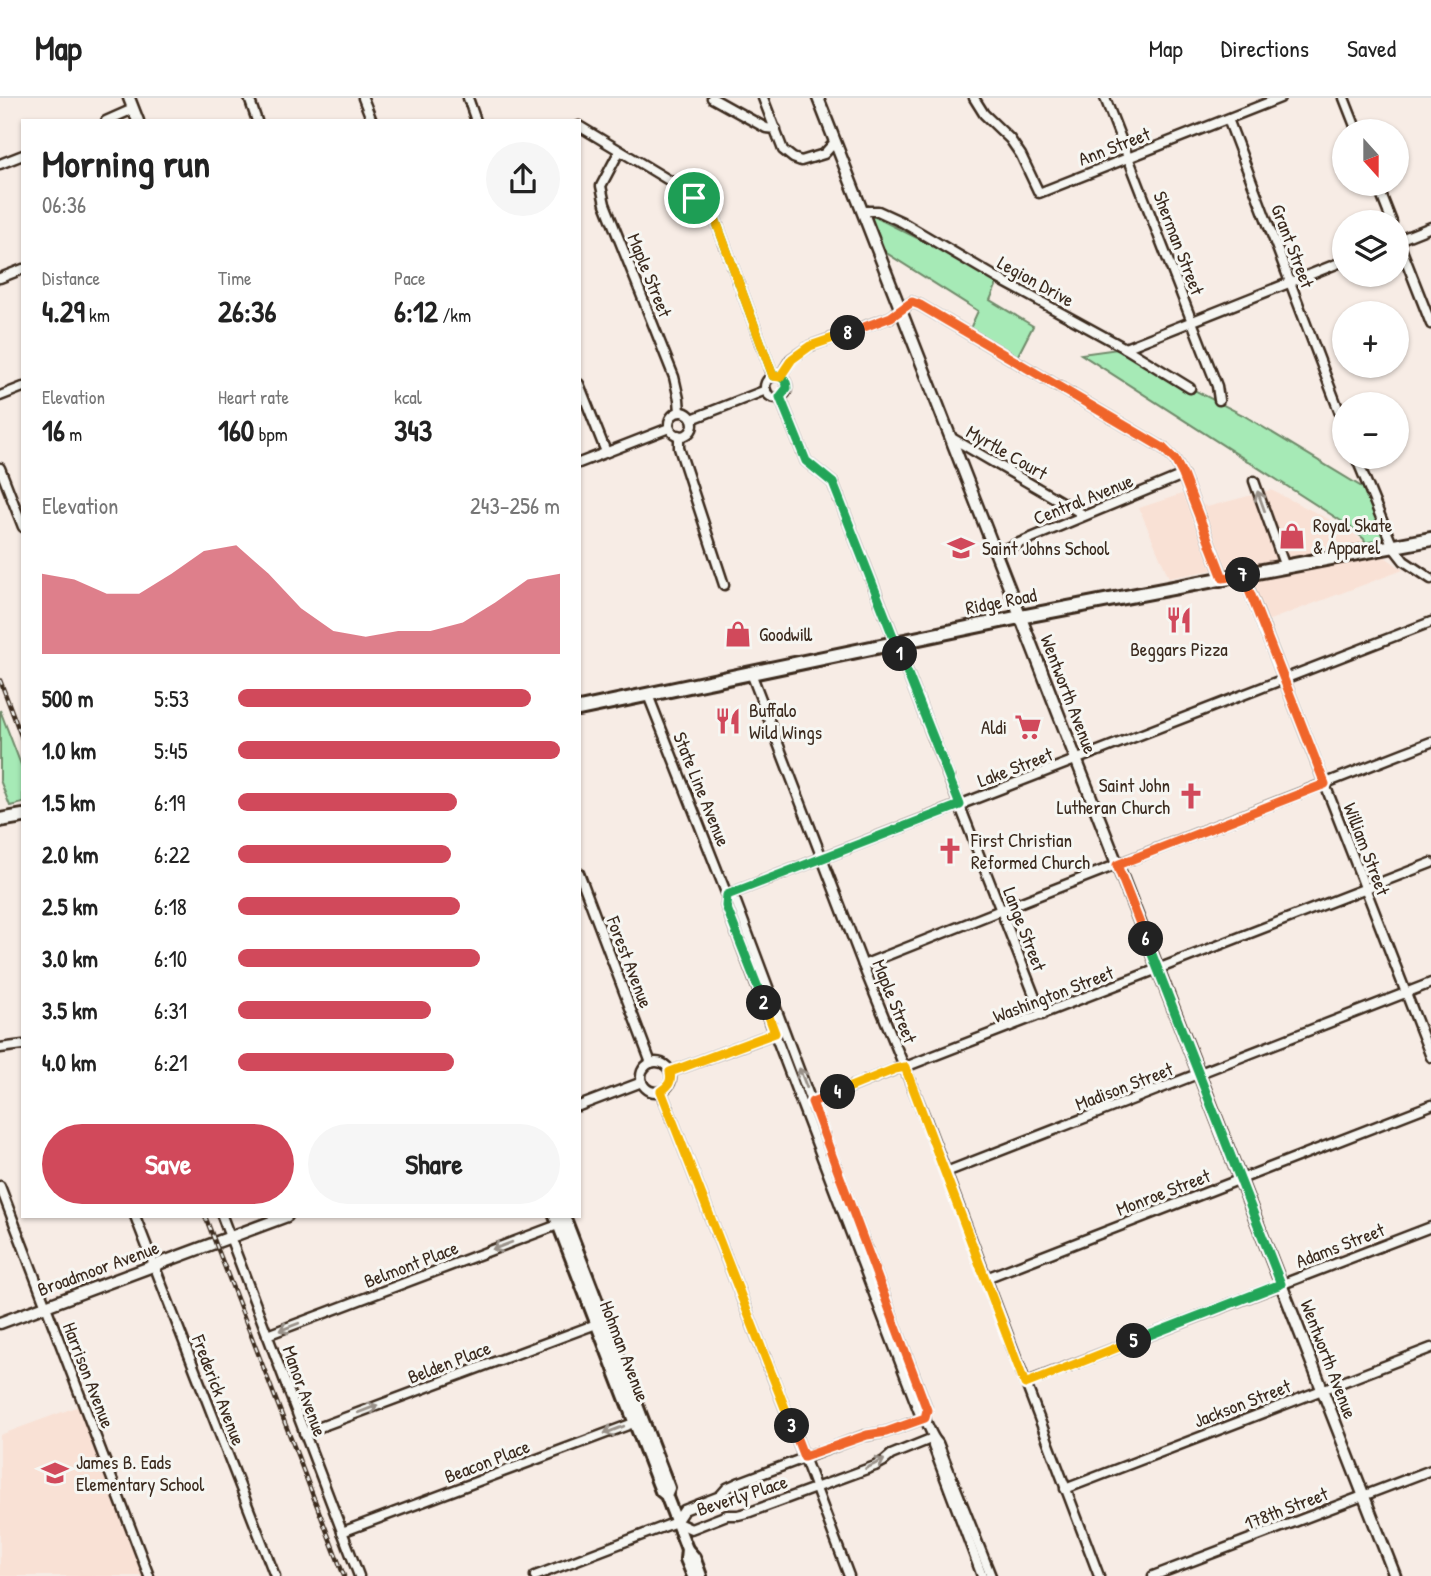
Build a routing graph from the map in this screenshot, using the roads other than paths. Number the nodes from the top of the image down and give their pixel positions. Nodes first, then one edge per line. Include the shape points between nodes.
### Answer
1 (129, 98) edge
2 (249, 98) edge
3 (363, 98) edge
4 (468, 98) edge
5 (712, 98) edge
6 (763, 98) edge
7 (974, 98) edge
8 (1105, 98) edge
9 (1280, 98) edge
10 (1344, 98) edge
11 (821, 99) edge
12 (134, 109) junction
13 (111, 119) edge
14 (137, 119) edge
15 (256, 119) edge
16 (371, 119) edge
17 (475, 119) edge
18 (1228, 119) junction
19 (1352, 119) edge
20 (581, 127) edge
21 (775, 129) junction
22 (835, 142) junction
23 (619, 152) junction
24 (824, 154) junction
25 (841, 155) junction
26 (21, 156) edge
27 (1129, 157) junction
28 (0, 164) edge
29 (695, 196) junction
30 (712, 210) junction
31 (863, 211) junction
32 (1431, 227) edge
33 (1409, 235) edge
34 (1332, 266) edge
35 (1409, 269) edge
36 (21, 270) edge
37 (0, 278) edge
38 (1290, 283) junction
39 (901, 309) junction
40 (1192, 321) junction
41 (1431, 324) edge
42 (1125, 348) junction
43 (777, 377) junction
44 (21, 388) edge
45 (1190, 388) dead end
46 (581, 389) edge
47 (766, 390) junction
48 (1332, 393) edge
49 (0, 396) edge
50 (780, 397) junction
51 (1220, 400) dead end
52 (680, 412) junction
53 (692, 419) junction
54 (669, 428) junction
55 (678, 435) junction
56 (950, 437) junction
57 (606, 452) junction
58 (581, 462) edge
59 (0, 468) edge
60 (1361, 469) edge
61 (1183, 475) junction
62 (1254, 481) dead end
63 (19, 508) edge
64 (1084, 515) junction
65 (1431, 539) edge
66 (1393, 547) junction
67 (995, 552) junction
68 (1285, 566) junction
69 (1243, 574) junction
70 (1223, 578) junction
71 (1431, 579) edge
72 (724, 585) dead end
73 (1020, 617) junction
74 (1431, 622) edge
75 (896, 642) junction
76 (751, 673) junction
77 (1283, 678) junction
78 (648, 695) junction
79 (581, 709) edge
80 (1431, 742) edge
81 (1076, 760) junction
82 (1325, 784) junction
83 (960, 805) junction
84 (21, 816) edge
85 (0, 820) edge
86 (822, 859) junction
87 (1431, 863) edge
88 (1117, 865) junction
89 (581, 878) edge
90 (1365, 888) junction
91 (727, 895) junction
92 (1001, 910) junction
93 (863, 965) junction
94 (1158, 970) junction
95 (1431, 983) edge
96 (1406, 993) junction
97 (1042, 1015) junction
98 (780, 1032) junction
99 (21, 1045) edge
100 (1, 1046) edge
101 (1431, 1057) edge
102 (651, 1063) junction
103 (905, 1067) junction
104 (670, 1072) junction
105 (1199, 1074) junction
106 (642, 1082) junction
107 (661, 1091) junction
108 (807, 1104) junction
109 (581, 1105) edge
110 (1431, 1105) edge
111 (946, 1172) junction
112 (1240, 1179) junction
113 (0, 1186) edge
114 (136, 1218) edge
115 (223, 1218) edge
116 (282, 1218) edge
117 (561, 1220) edge
118 (1431, 1227) edge
119 (230, 1238) junction
120 (154, 1266) junction
121 (986, 1278) junction
122 (1281, 1284) junction
123 (46, 1306) junction
124 (600, 1322) junction
125 (0, 1323) edge
126 (267, 1335) junction
127 (1431, 1348) edge
128 (1025, 1384) junction
129 (1322, 1390) junction
130 (925, 1418) junction
131 (638, 1421) junction
132 (304, 1433) junction
133 (933, 1438) junction
134 (804, 1457) junction
135 (1431, 1470) edge
136 (816, 1487) junction
137 (1065, 1489) junction
138 (1363, 1496) junction
139 (676, 1522) junction
140 (342, 1532) junction
141 (687, 1549) junction
142 (149, 1576) edge
143 (275, 1576) edge
144 (359, 1576) edge
145 (535, 1576) edge
146 (692, 1576) edge
147 (701, 1576) edge
148 (849, 1576) edge
149 (982, 1576) edge
150 (991, 1576) edge
151 (1099, 1576) edge
152 (1153, 1576) edge
153 (1395, 1576) edge

1 - 12 street
2 - 15 street
3 - 16 street
4 - 17 street
5 - 21 street
6 - 21 street
7 - 27 street, Ann Street via 1010,139 1039,192
8 - 27 street, Sherman Street
9 - 18 street, Ann Street
10 - 19 street
11 - 22 street, Wentworth Avenue
12 - 13 street
12 - 14 street
18 - 27 street, Ann Street
18 - 38 street, Grant Street
20 - 23 street
21 - 24 street via 783,150 793,158 802,161
22 - 24 street
22 - 25 street, Wentworth Avenue
23 - 29 street
23 - 52 street, Maple Street via 601,186 605,204 674,377
24 - 25 street
25 - 31 street, Wentworth Avenue
26 - 28 street
27 - 40 street, Sherman Street
29 - 30 street via 698,211
29 - 30 street via 702,191 712,193 716,200
30 - 43 street
31 - 39 street, Wentworth Avenue
31 - 42 street, Legion Drive via 878,211 902,222
32 - 33 street
34 - 38 street
35 - 41 street
36 - 37 street
38 - 40 street
38 - 48 street, Grant Street
39 - 43 street via 891,317 810,346
39 - 56 street, Wentworth Avenue
39 - 61 street via 912,302 968,333 1163,448
40 - 42 street
40 - 51 street, Sherman Street
42 - 45 street, Legion Drive
43 - 47 street via 766,384
43 - 50 street via 786,381
44 - 49 street
46 - 57 street
47 - 50 street
47 - 53 street
50 - 75 street, Lange Street via 806,461 833,483
52 - 53 street
52 - 54 street via 671,417
53 - 55 street via 690,431
54 - 55 street
54 - 57 street
55 - 72 street
56 - 64 street, Myrtle Court
56 - 67 street, Wentworth Avenue
57 - 58 street
59 - 63 street
60 - 66 street
61 - 64 street, Central Avenue
61 - 70 street
68 -> 62 street
64 - 67 street, Central Avenue
65 - 66 main road, Ridge Road
66 - 68 main road, Ridge Road
66 - 71 street via 1404,561
67 - 73 street, Wentworth Avenue
68 - 69 main road, Ridge Road
69 - 70 main road, Ridge Road
69 - 77 street, William Street
70 - 73 main road, Ridge Road
73 - 75 main road, Ridge Road
73 - 81 street, Wentworth Avenue
74 - 77 street, Lake Street
75 - 76 main road, Ridge Road
75 - 83 street, Lange Street
76 - 78 main road, Ridge Road
76 - 86 street, Maple Street
77 - 81 street, Lake Street
77 - 82 street, William Street
78 - 79 main road, Ridge Road
78 - 91 street, State Line Avenue
80 - 82 street
81 - 83 street, Lake Street
81 - 88 street, Wentworth Avenue
82 - 88 street
82 - 90 street, William Street
83 - 86 street, Lake Street
83 - 92 street, Lange Street
84 - 85 main road
86 - 91 street, Lake Street
86 - 93 street, Maple Street
87 - 90 street, Washington Street
88 - 92 street
88 - 94 street, Wentworth Avenue
89 - 102 street, Forest Avenue
90 - 94 street, Washington Street
90 - 96 street, William Street
91 - 98 street, State Line Avenue via 736,902
92 - 93 street
92 - 97 street, Lange Street
93 - 103 street, Maple Street
94 - 97 street, Washington Street
94 - 105 street, Wentworth Avenue
95 - 96 street, Madison Street
96 - 101 street, William Street
96 - 105 street, Madison Street
97 - 103 street, Washington Street
98 - 104 street
98 - 108 street, State Line Avenue
99 - 100 street
102 - 104 street via 665,1064
102 - 106 street via 642,1070
103 - 108 street, Washington Street
103 - 111 street, Maple Street
104 - 107 street via 670,1081
105 - 111 street, Madison Street
105 - 112 street, Wentworth Avenue
106 - 107 street via 652,1091
106 - 109 street
107 - 134 street
108 - 130 street, State Line Avenue via 919,1412
110 - 112 street, Monroe Street
111 - 121 street, Maple Street
112 - 121 street, Monroe Street
112 - 122 street, Wentworth Avenue
113 - 123 street, Harrison Avenue
114 - 120 street, Frederick Avenue
115 - 119 street, Manor Avenue
116 - 119 street, Broadmoor Avenue
117 - 124 main road, Hohman Avenue
117 -> 126 street, Belmont Place
118 - 122 street, Adams Street
119 - 120 street, Broadmoor Avenue
119 - 126 street, Manor Avenue
120 - 123 street, Broadmoor Avenue
120 - 143 street, Frederick Avenue
121 - 128 street, Maple Street
122 - 128 street, Adams Street
122 - 129 street, Wentworth Avenue
123 - 125 street, Broadmoor Avenue
123 - 142 street, Harrison Avenue
124 - 131 main road, Hohman Avenue
132 -> 124 street, Belden Place
126 - 132 street, Manor Avenue
127 - 129 street, Jackson Street
128 - 137 street, Maple Street
129 - 137 street, Jackson Street
129 - 138 street, Wentworth Avenue
130 - 133 street, State Line Avenue
130 - 134 street, Beverly Place
131 - 139 main road, Hohman Avenue via 669,1488 666,1495
131 -> 140 street, Beacon Place
132 - 140 street, Manor Avenue
136 -> 133 street, Beverly Place
133 - 149 street, State Line Avenue
133 - 150 street, State Line Avenue
134 - 136 street
134 - 139 street, Beverly Place via 727,1488 720,1496 684,1510
135 - 138 street, 178th Street
136 - 139 street, Beverly Place via 691,1529
136 - 148 street
137 - 151 street, Maple Street
138 - 152 street, 178th Street
138 - 153 street, Wentworth Avenue
139 - 141 main road, Hohman Avenue
139 - 145 street, Beverly Place
140 - 144 street, Manor Avenue
141 - 146 main road, Hohman Avenue
141 - 147 main road, Hohman Avenue

